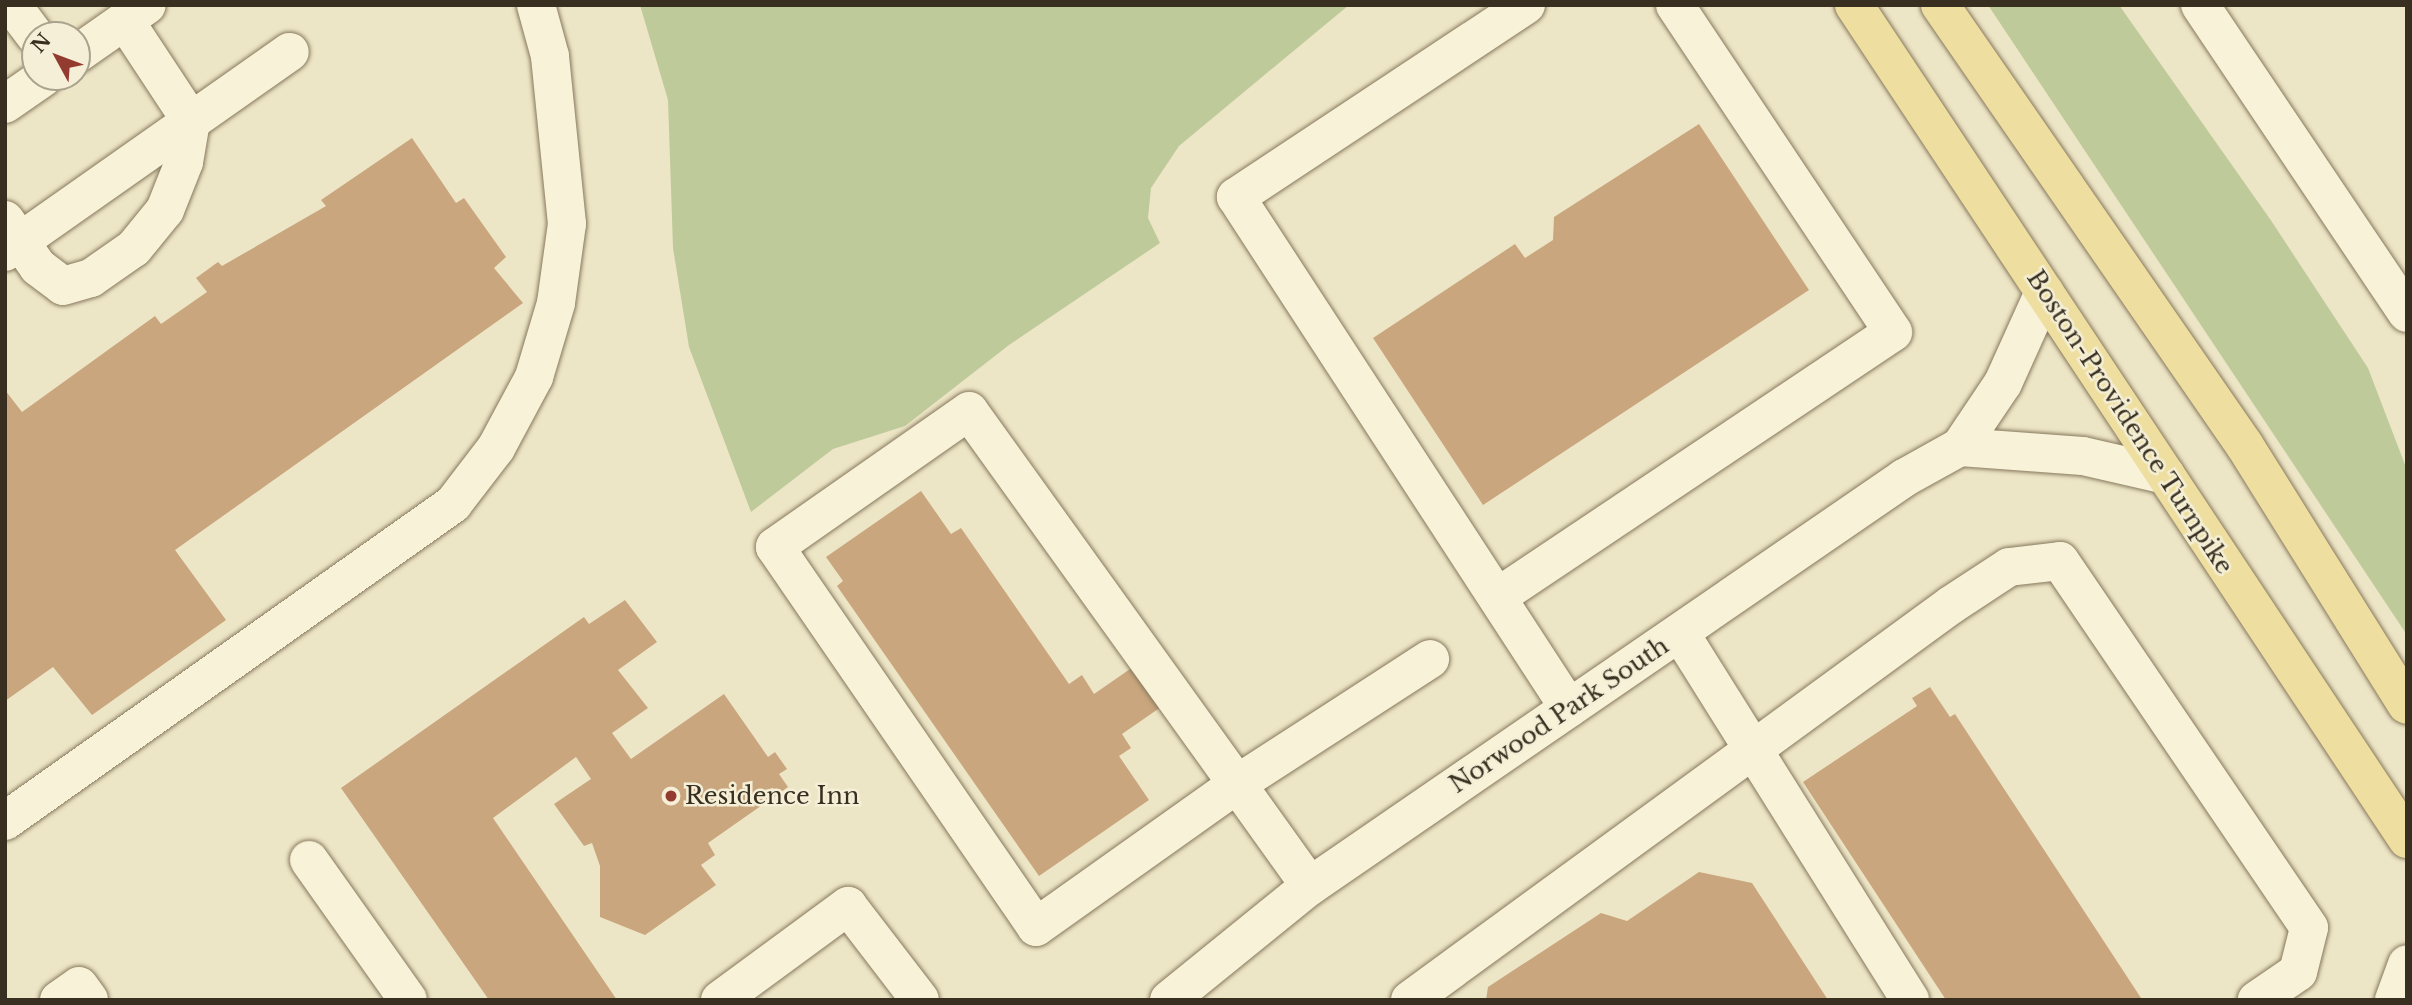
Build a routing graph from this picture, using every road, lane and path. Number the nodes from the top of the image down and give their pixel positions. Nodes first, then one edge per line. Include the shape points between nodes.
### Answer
1 (12, 5) edge
2 (536, 5) edge
3 (1526, 5) edge
4 (1675, 5) edge
5 (1854, 5) edge
6 (1940, 5) edge
7 (2200, 5) edge
8 (136, 13) edge
9 (25, 21) edge
10 (91, 44) edge
11 (290, 52) dead end
12 (24, 91) edge
13 (5, 104) edge
14 (191, 121) junction
15 (10, 237) edge
16 (2044, 292) junction
17 (2407, 313) edge
18 (1961, 447) junction
19 (2166, 475) junction
20 (1499, 596) junction
21 (1680, 633) junction
22 (1430, 659) dead end
23 (2407, 705) edge
24 (1569, 708) junction
25 (1751, 749) junction
26 (1237, 784) junction
27 (5, 821) edge
28 (2407, 839) edge
29 (309, 860) dead end
30 (1310, 886) junction
31 (2407, 964) edge
32 (1189, 993) edge
33 (59, 1000) edge
34 (89, 1000) edge
35 (408, 1000) edge
36 (720, 1000) edge
37 (920, 1000) edge
38 (1410, 1000) edge
39 (1910, 1000) edge
40 (2257, 1000) edge
41 (2394, 1000) edge

1 - 9 street
2 - 27 street via 550,56 567,224 556,303 534,377 496,448 453,504
3 - 20 street via 1236,197
4 - 20 street via 1893,332
5 - 16 main road, Boston-Providence Turnpike
6 - 23 main road via 2245,446
7 - 17 street
8 - 10 street
8 - 14 street
11 - 14 street
12 - 13 street
14 - 15 street
14 - 15 street via 184,162 165,211 123,256 91,278 63,286
16 - 18 street, Norwood Park South via 2003,383
16 - 19 main road, Boston-Providence Turnpike
18 - 19 street via 2083,456
18 - 21 street, Norwood Park South via 1904,478
19 - 28 main road, Boston-Providence Turnpike
20 - 24 street
21 - 24 street, Norwood Park South
21 - 25 street
22 - 26 street
24 - 30 street, Norwood Park South
25 - 38 street
25 - 39 street
25 - 40 street via 2009,567 2060,561 2309,928 2298,972
26 - 26 street via 969,411 775,547 1036,928
26 - 30 street
29 - 35 street
30 - 32 street, Norwood Park South
31 - 41 street
33 - 34 street via 79,986
36 - 37 street via 848,906

